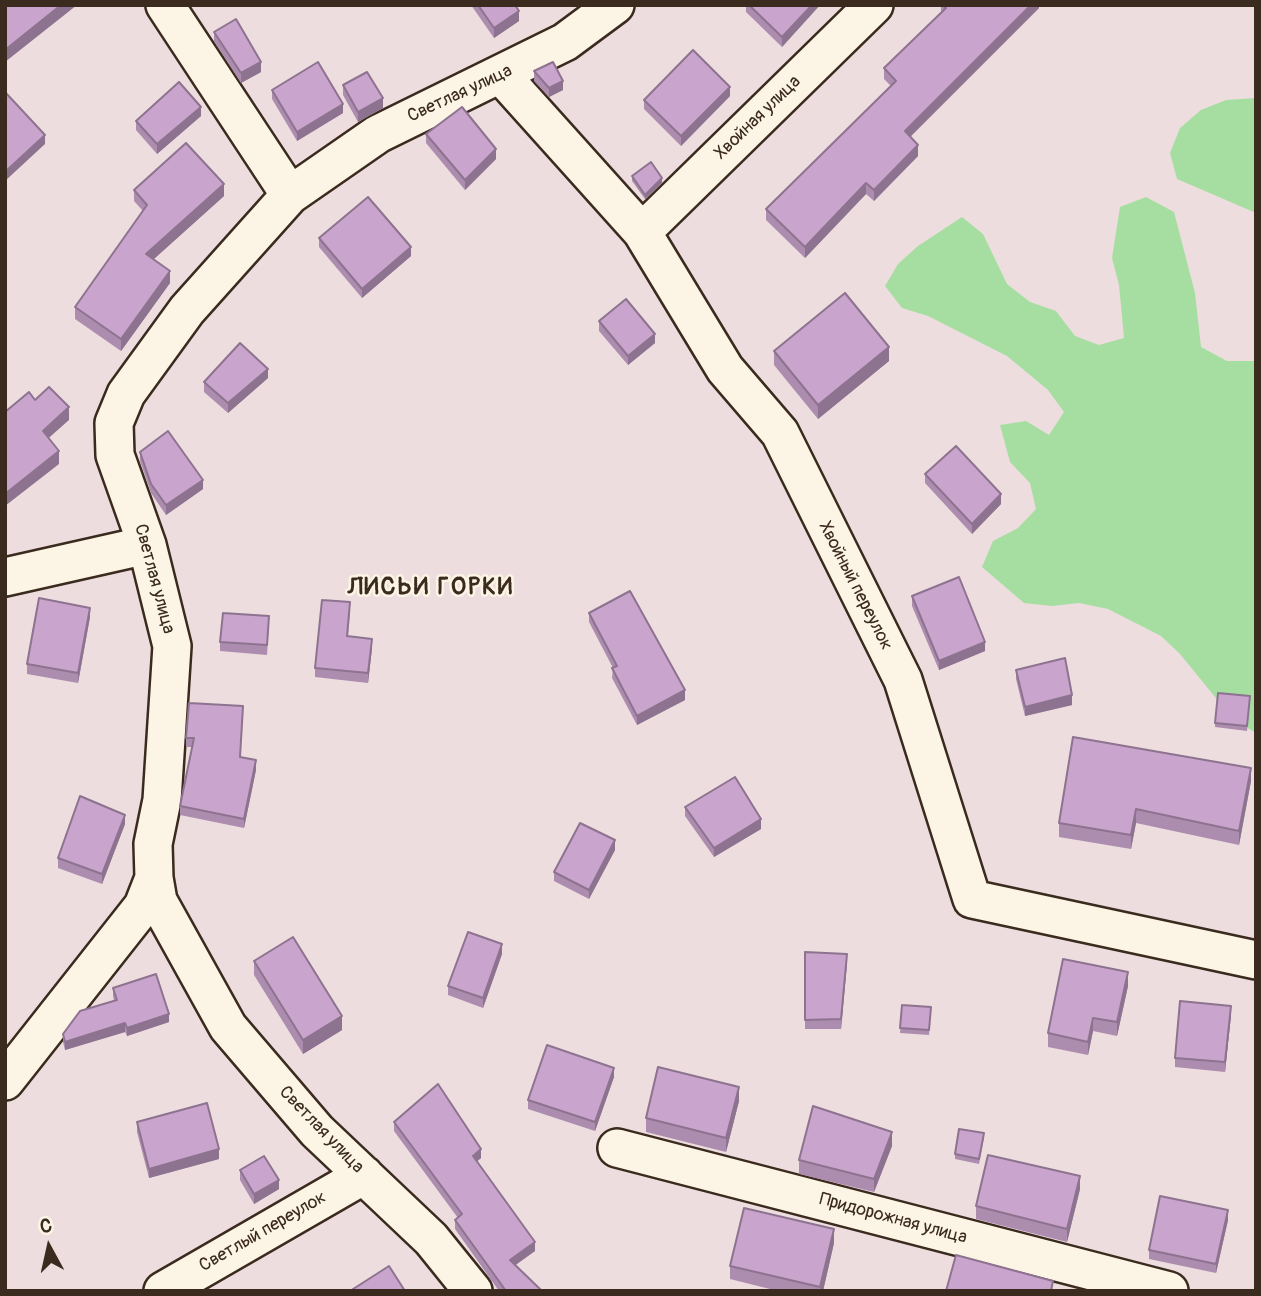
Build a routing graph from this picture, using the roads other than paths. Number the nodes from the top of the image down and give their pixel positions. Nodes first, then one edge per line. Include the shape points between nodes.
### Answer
1 (165, 5) edge
2 (615, 5) edge
3 (874, 5) edge
4 (501, 75) junction
5 (290, 195) junction
6 (642, 232) junction
7 (147, 545) junction
8 (5, 577) edge
9 (154, 878) junction
10 (1256, 960) edge
11 (5, 1081) edge
12 (617, 1147) dead end
13 (364, 1175) junction
14 (163, 1291) edge
15 (472, 1291) edge
16 (1169, 1291) edge

1 - 5 street
2 - 4 street, Светлая улица via 565,42
3 - 6 street, Хвойная улица
4 - 5 street, Светлая улица via 378,134
4 - 6 street, Хвойный переулок
5 - 7 street, Светлая улица via 187,310 126,394 114,423 115,455
6 - 10 street, Хвойный переулок via 725,369 780,433 903,680 972,900
7 - 8 street
7 - 9 street, Светлая улица via 172,646 162,800 153,844
9 - 11 street via 143,906
9 - 13 street, Светлая улица via 158,901 228,1027 317,1131
12 - 16 street, Придорожная улица
13 - 14 street, Светлый переулок
13 - 15 street, Светлая улица via 431,1239

